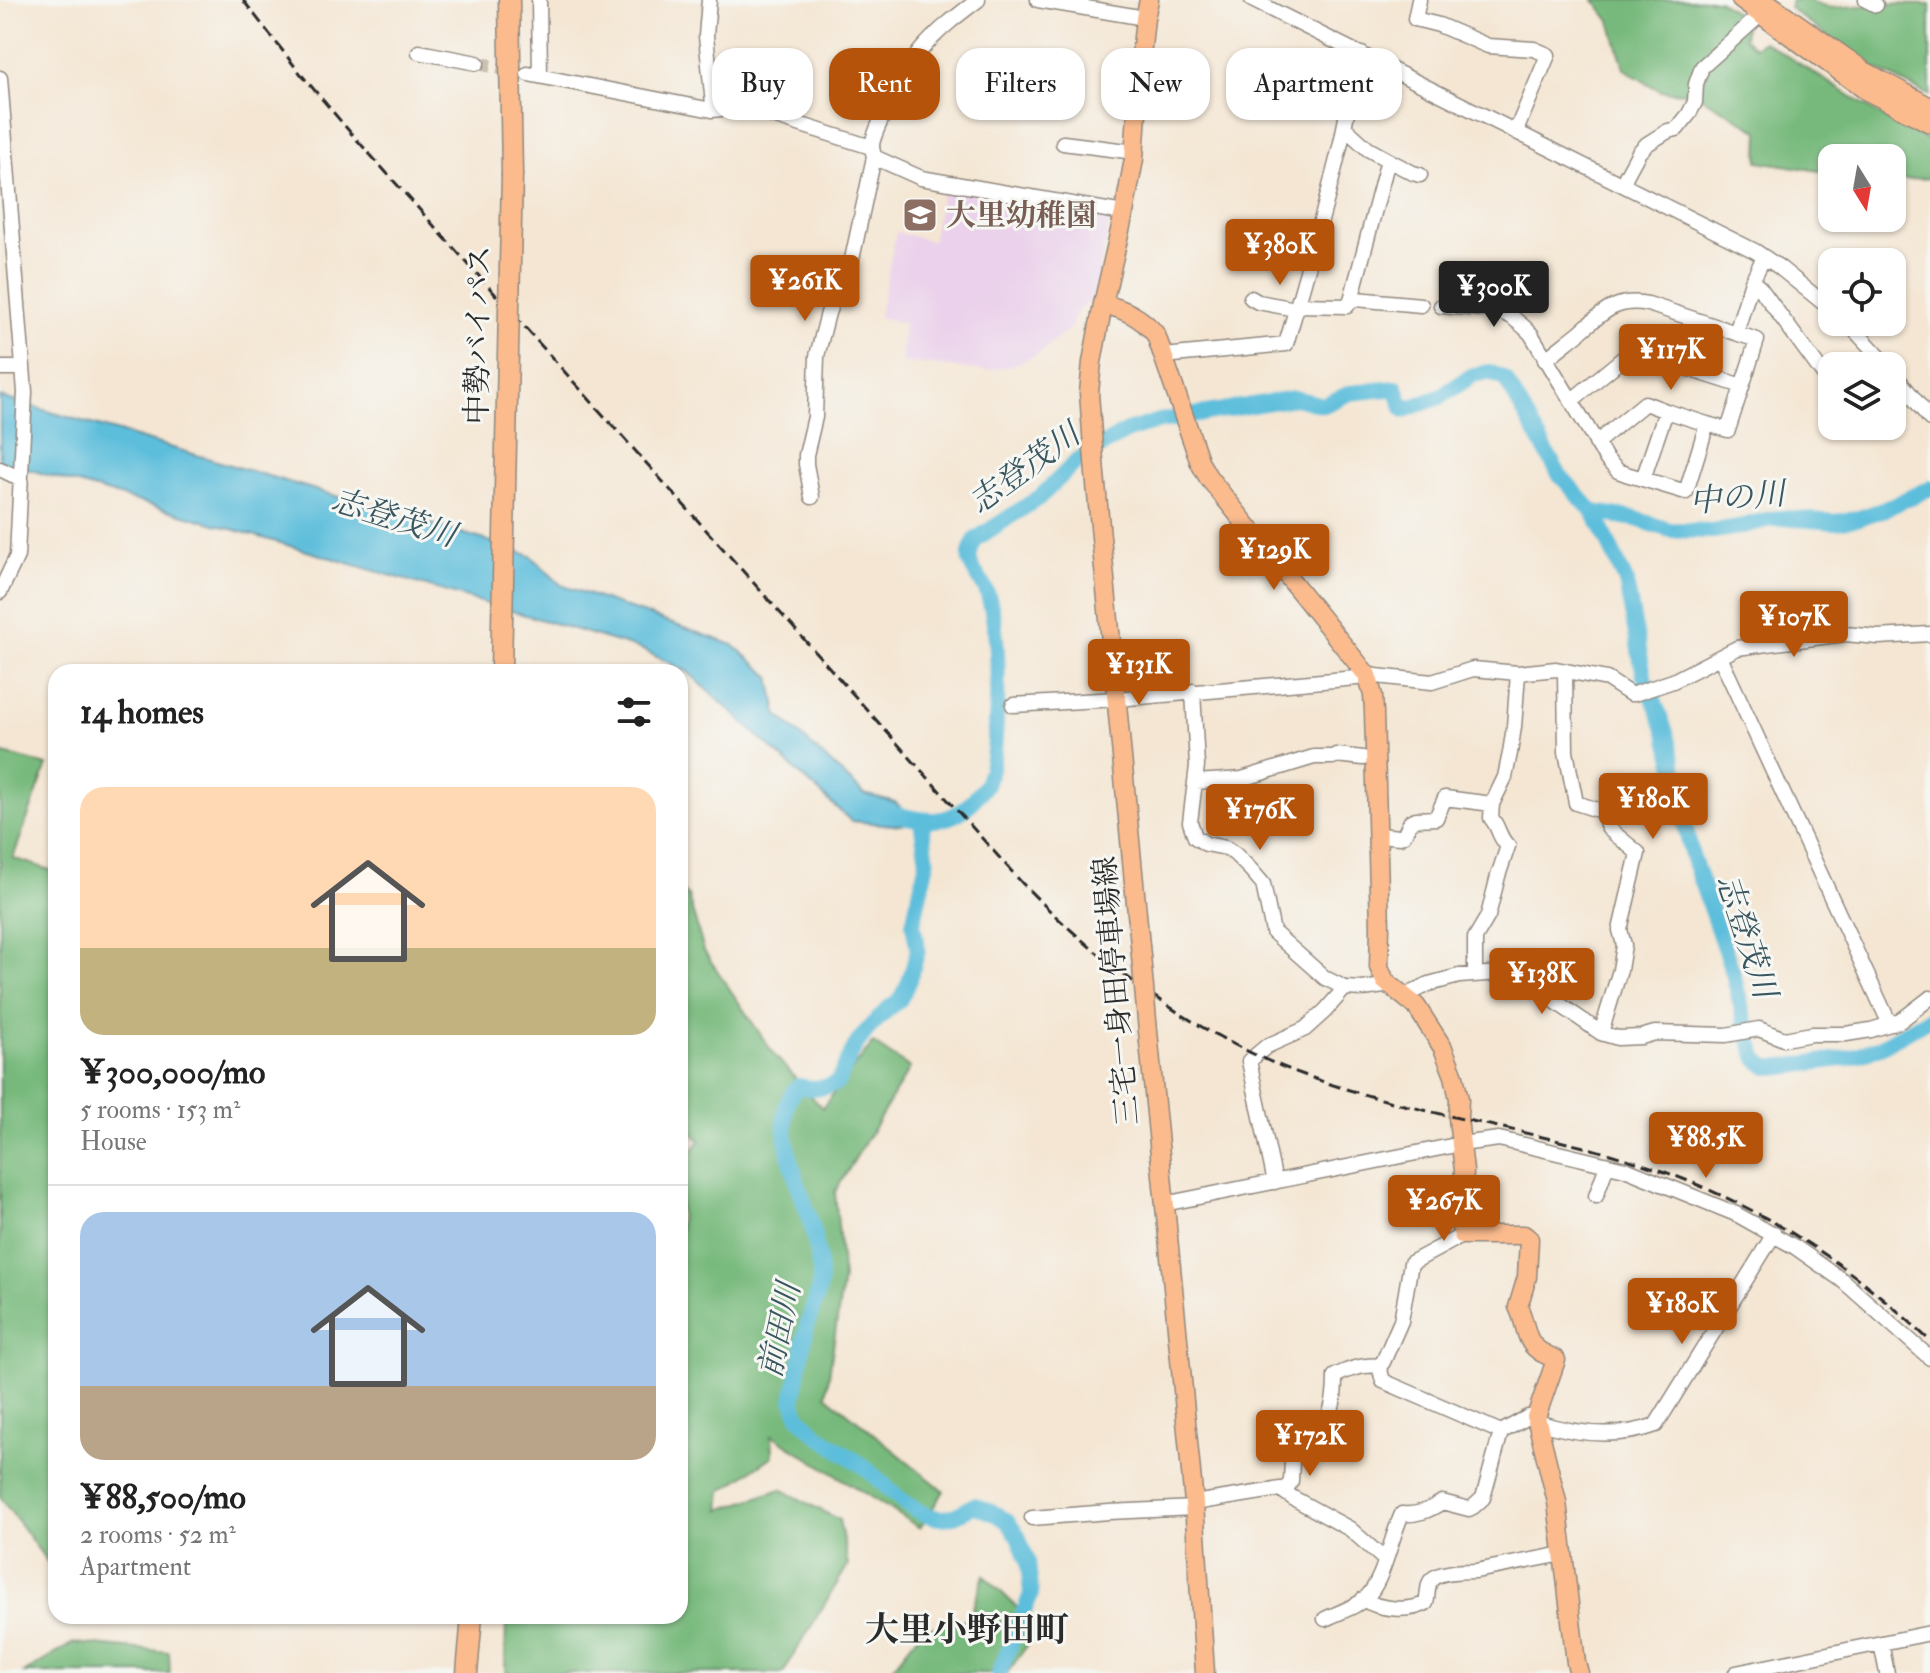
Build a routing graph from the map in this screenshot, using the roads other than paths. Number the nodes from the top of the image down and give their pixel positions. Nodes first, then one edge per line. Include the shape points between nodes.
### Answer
1 (509, 0) edge
2 (539, 0) edge
3 (709, 0) edge
4 (978, 0) edge
5 (1038, 0) edge
6 (1252, 0) edge
7 (1419, 0) edge
8 (1741, 0) edge
9 (1768, 5) edge
10 (1147, 9) edge
11 (1350, 48) edge
12 (419, 52) dead end
13 (477, 63) tunnel mouth
14 (1402, 74) edge
15 (0, 78) edge
16 (712, 94) edge
17 (1930, 107) edge
18 (712, 110) edge
19 (782, 120) edge
20 (1345, 120) edge
21 (1930, 123) edge
22 (1344, 127) junction
23 (1516, 131) junction
24 (1063, 143) dead end
25 (873, 152) junction
26 (1135, 152) junction
27 (1388, 160) junction
28 (1420, 175) dead end
29 (1624, 185) junction
30 (1124, 213) junction
31 (1764, 257) junction
32 (1752, 281) junction
33 (1251, 298) dead end
34 (1818, 299) edge
35 (1351, 300) junction
36 (1103, 304) junction
37 (1421, 305) dead end
38 (1441, 306) dead end
39 (1297, 307) junction
40 (1736, 333) junction
41 (1860, 336) edge
42 (1875, 352) edge
43 (1164, 356) junction
44 (1545, 360) junction
45 (1818, 367) edge
46 (0, 368) edge
47 (23, 368) junction
48 (1742, 386) junction
49 (1906, 389) edge
50 (1571, 401) junction
51 (1666, 411) junction
52 (1930, 419) edge
53 (1707, 424) junction
54 (1596, 443) junction
55 (0, 469) edge
56 (21, 476) junction
57 (1643, 479) junction
58 (812, 497) dead end
59 (3, 575) edge
60 (0, 592) edge
61 (1930, 634) edge
62 (1720, 657) junction
63 (501, 664) edge
64 (1565, 671) junction
65 (1518, 673) junction
66 (1367, 676) junction
67 (1193, 691) junction
68 (1117, 699) junction
69 (1013, 705) dead end
70 (1363, 758) dead end
71 (1196, 782) junction
72 (1492, 804) junction
73 (1378, 835) junction
74 (1475, 975) junction
75 (1345, 988) junction
76 (1398, 991) junction
77 (1930, 998) edge
78 (1892, 1024) junction
79 (1601, 1033) junction
80 (1461, 1144) junction
81 (1607, 1165) junction
82 (1275, 1182) junction
83 (1596, 1196) dead end
84 (1164, 1204) junction
85 (1774, 1234) junction
86 (1463, 1235) junction
87 (1930, 1358) edge
88 (1379, 1366) junction
89 (1537, 1419) junction
90 (1501, 1432) junction
91 (1280, 1489) junction
92 (1194, 1506) junction
93 (1032, 1518) dead end
94 (1563, 1554) junction
95 (1385, 1560) junction
96 (1363, 1599) junction
97 (1325, 1619) dead end
98 (471, 1624) edge
99 (1930, 1633) edge
100 (1881, 1643) junction
101 (467, 1673) edge
102 (1205, 1673) edge
103 (1579, 1673) edge
104 (1737, 1673) edge
105 (1887, 1673) edge

1 - 63 highway, 中勢バイパス, bridge via 512,174
2 - 18 street via 534,75
3 - 16 street via 706,36
4 - 25 street via 915,58 883,117
5 - 10 street
6 - 11 street
7 - 23 street via 1415,19 1488,46 1548,55
8 - 9 main road
9 - 17 main road via 1866,72
9 - 21 main road via 1867,91
9 - 29 street via 1702,67 1689,114 1677,129 1639,152
10 - 26 main road, 三宅一身田停車場線
12 - 13 street
14 - 23 street
15 - 47 street
19 - 25 street
20 - 22 street
22 - 27 street
22 - 39 street
23 - 29 street
24 - 26 street
25 - 30 street via 921,178
25 - 58 street via 849,272 835,294 817,356 815,417 806,455
26 - 30 main road, 三宅一身田停車場線
27 - 28 street
27 - 35 street
29 - 31 street
30 - 36 main road, 三宅一身田停車場線
31 - 32 street
31 - 34 street
32 - 40 street
32 - 45 street
33 - 39 street
35 - 37 street
35 - 39 street via 1347,306
36 - 43 main road via 1125,310 1149,326
36 - 68 main road, 三宅一身田停車場線 via 1089,393
38 - 44 street via 1505,313 1531,334
39 - 43 street via 1286,344
40 - 44 street via 1648,304 1627,303 1604,311
40 - 48 street via 1757,340
41 - 42 street
43 - 66 main road via 1200,463
44 - 50 street
46 - 47 street
47 - 56 street
48 - 50 street via 1632,351
48 - 53 street via 1728,430
49 - 52 street
50 - 54 street
51 - 53 street
51 - 54 street via 1645,403
51 - 57 street
53 - 57 street via 1686,492
54 - 57 street via 1618,471
55 - 56 street
56 - 59 street via 17,556
59 - 60 street
61 - 62 street via 1845,634 1737,648
62 - 64 street via 1673,681 1630,694 1607,679
62 - 78 street
64 - 65 street
64 - 79 street via 1566,752 1576,803 1604,812 1609,829 1638,853 1620,930 1620,970
65 - 66 street via 1473,669 1432,682
65 - 72 street via 1507,765
66 - 67 street
66 - 73 main road via 1373,695
67 - 68 street
67 - 71 street
68 - 69 street
68 - 84 main road, 三宅一身田停車場線, bridge
70 - 71 street via 1314,757 1242,779
71 - 75 street via 1190,816 1195,837 1226,848 1251,870 1263,884 1273,932 1325,978
72 - 73 street via 1445,798 1436,818 1411,821 1400,837
72 - 74 street via 1491,818 1508,846 1488,916 1475,938
73 - 76 main road via 1378,960 1385,981
74 - 76 street
74 - 79 street via 1520,977
75 - 76 street
75 - 82 street via 1305,1029 1267,1046 1249,1061
76 - 80 main road via 1416,1006 1443,1048 1459,1099
77 - 78 street
78 - 79 street via 1859,1033 1788,1039 1759,1029 1715,1036 1655,1033 1623,1038
80 - 81 street via 1499,1139
80 - 82 street
80 - 86 main road
81 - 83 street
81 - 85 street via 1698,1198
82 - 84 street
84 - 92 main road, 三宅一身田停車場線
85 - 87 street via 1842,1280
85 - 89 street via 1656,1425 1600,1433
86 - 88 street via 1411,1263 1401,1321
86 - 89 main road via 1529,1239 1527,1277 1518,1307 1530,1342 1556,1360
88 - 90 street via 1383,1381
88 - 91 street via 1335,1376 1335,1400 1320,1429 1293,1442 1291,1481
89 - 90 street via 1528,1417
89 - 94 main road
90 - 95 street via 1483,1498 1469,1509 1442,1502 1424,1513 1402,1514
91 - 92 street
91 - 95 street via 1350,1529
92 - 93 street
92 - 102 main road, 三宅一身田停車場線
94 - 96 street via 1435,1576 1421,1606 1386,1609
94 - 103 main road
95 - 96 street
96 - 97 street
98 - 101 highway
99 - 100 street
100 - 104 street
100 - 105 street

